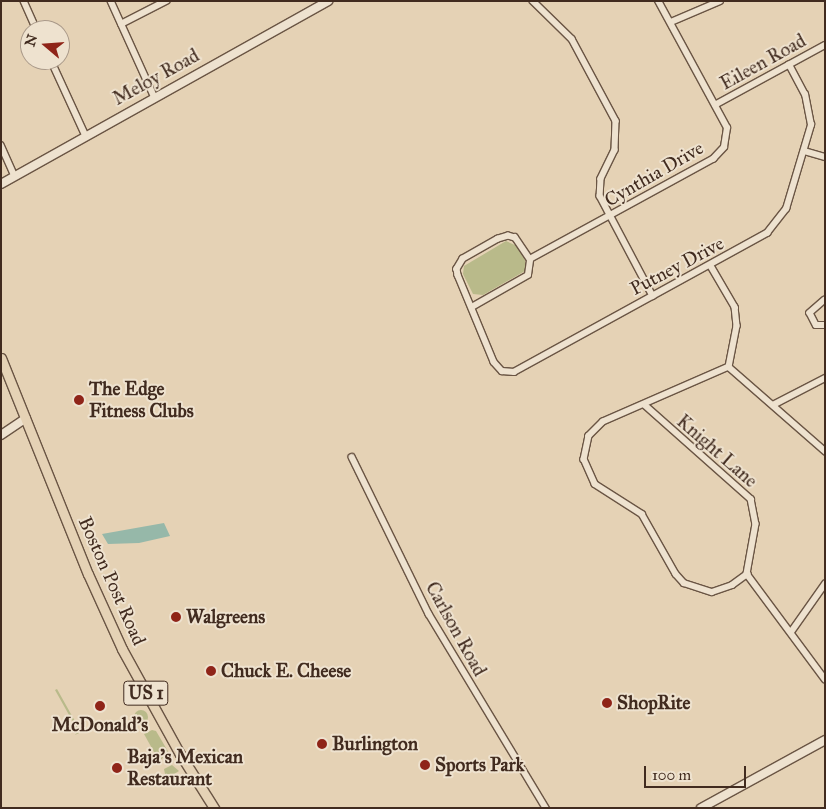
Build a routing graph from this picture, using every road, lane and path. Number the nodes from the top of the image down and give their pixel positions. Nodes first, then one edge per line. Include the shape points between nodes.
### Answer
1 (24, 1) edge
2 (111, 1) edge
3 (166, 1) edge
4 (328, 1) edge
5 (533, 1) edge
6 (658, 1) edge
7 (720, 1) edge
8 (33, 20) edge
9 (671, 22) junction
10 (121, 24) junction
11 (825, 45) edge
12 (789, 65) junction
13 (56, 70) edge
14 (154, 96) junction
15 (715, 105) junction
16 (86, 136) junction
17 (1, 145) edge
18 (804, 151) junction
19 (825, 157) edge
20 (15, 176) junction
21 (1, 184) edge
22 (610, 216) junction
23 (530, 259) junction
24 (711, 266) junction
25 (653, 296) junction
26 (825, 300) edge
27 (472, 307) junction
28 (825, 325) edge
29 (1, 358) edge
30 (729, 367) junction
31 (825, 378) edge
32 (645, 405) junction
33 (773, 405) junction
34 (26, 418) junction
35 (1, 435) edge
36 (825, 451) edge
37 (352, 457) dead end
38 (747, 574) junction
39 (825, 584) edge
40 (791, 632) junction
41 (825, 679) edge
42 (823, 744) edge
43 (214, 808) edge
44 (546, 808) edge
45 (701, 808) edge

1 - 8 street
2 - 10 street
3 - 10 street
4 - 14 main road, Meloy Road
5 - 22 street via 572,38 616,121 614,150 599,189
6 - 9 street, Cynthia Drive
7 - 9 street
9 - 15 street, Cynthia Drive
10 - 14 street
11 - 12 street, Eileen Road
12 - 15 street, Eileen Road
12 - 18 street, Putney Drive via 805,95 810,115
13 - 16 street
14 - 16 main road, Meloy Road
15 - 22 street, Cynthia Drive via 728,134 721,152
16 - 20 main road, Meloy Road
17 - 20 street
18 - 19 street
18 - 24 street, Putney Drive via 788,202 776,224 760,238
20 - 21 main road, Meloy Road
22 - 23 street, Cynthia Drive
22 - 25 street
23 - 27 street via 530,270 524,279
23 - 27 street via 517,239 508,236 463,259 458,271
24 - 25 street, Putney Drive
24 - 30 street via 734,307 737,326
25 - 27 street, Putney Drive via 510,373 502,371 494,362
26 - 28 street via 812,308 810,318 816,325
29 - 34 main road, Boston Post Road / US 1
30 - 32 street
30 - 33 street
31 - 33 street
32 - 38 street, Knight Lane via 751,499 756,524
32 - 38 street via 603,422 589,436 584,460 590,478 642,514 676,574 688,586 706,592 717,591
33 - 36 street
34 - 35 main road
34 - 43 main road, Boston Post Road / US 1 via 88,574 122,649
37 - 44 street, Carlson Road via 430,614
38 - 40 street
39 - 40 street
40 - 41 street
42 - 45 main road

